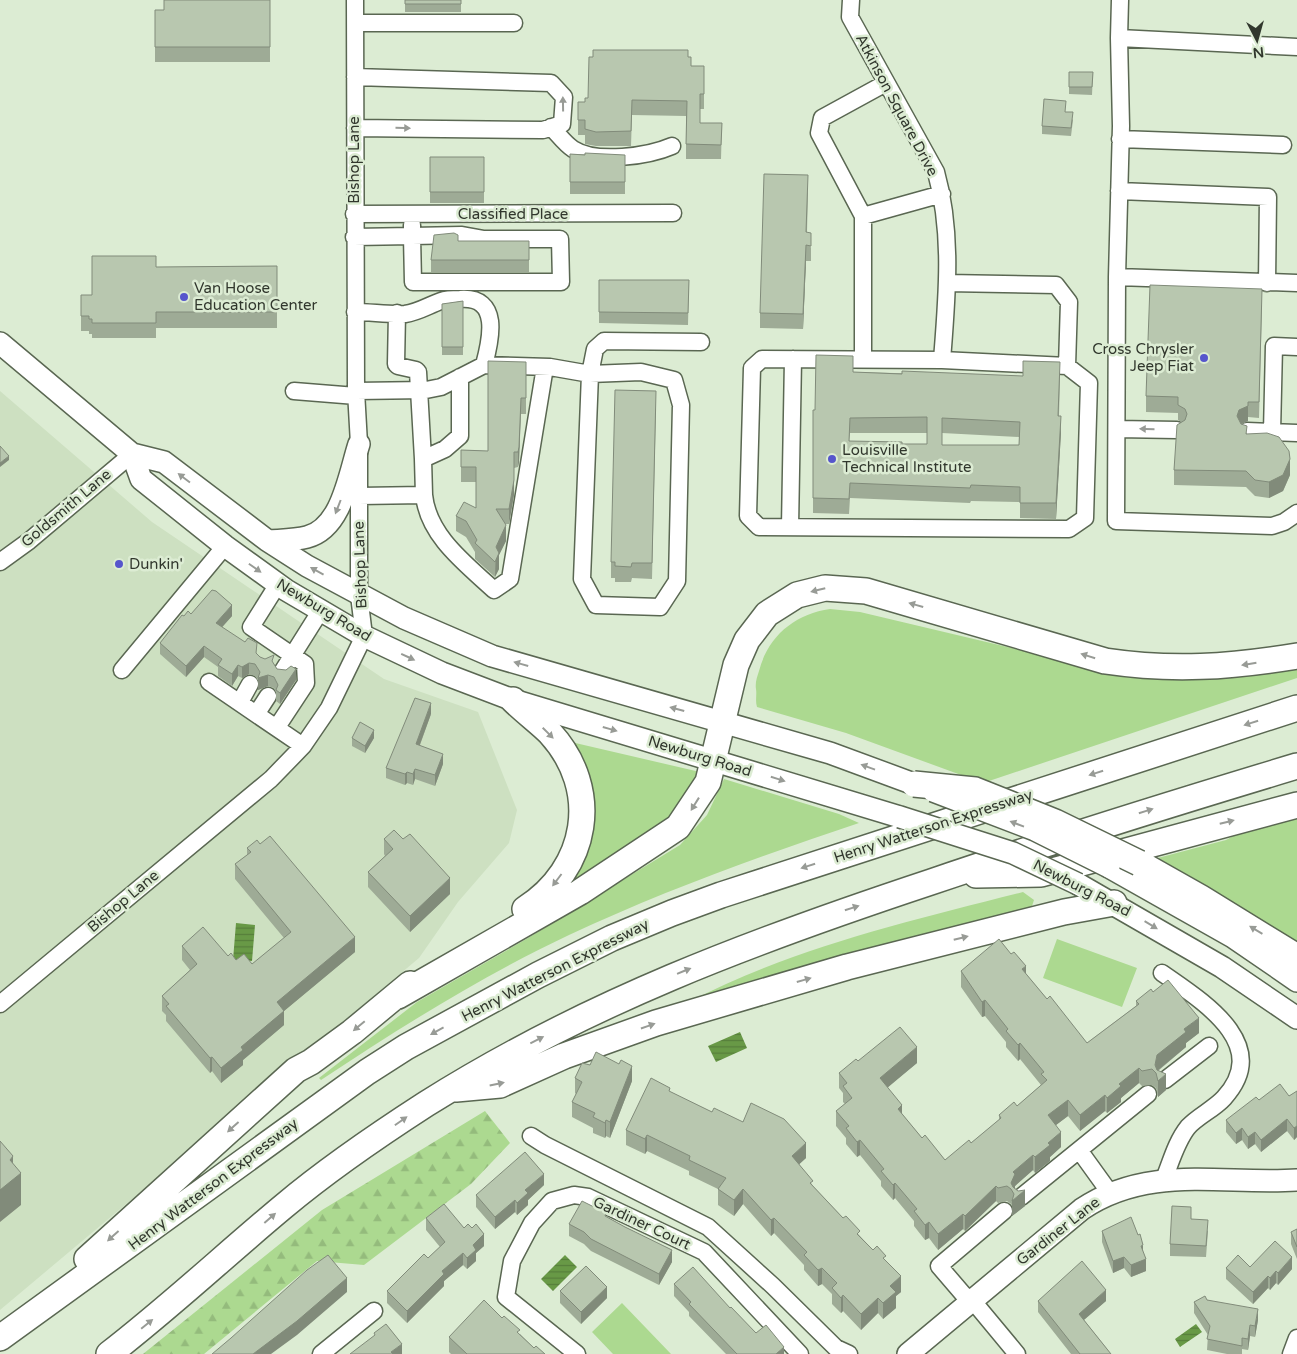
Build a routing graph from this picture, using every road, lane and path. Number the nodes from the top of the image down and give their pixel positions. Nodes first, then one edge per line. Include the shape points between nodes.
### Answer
1 (355, 0) edge
2 (851, 0) edge
3 (1120, 0) edge
4 (355, 23) junction
5 (514, 23) dead end
6 (1119, 38) junction
7 (1297, 47) edge
8 (355, 77) junction
9 (886, 83) junction
10 (551, 127) junction
11 (355, 128) junction
12 (1120, 139) junction
13 (1283, 145) dead end
14 (672, 146) dead end
15 (1119, 191) junction
16 (942, 194) junction
17 (672, 213) dead end
18 (354, 214) junction
19 (413, 214) junction
20 (862, 216) junction
21 (412, 236) junction
22 (354, 237) junction
23 (1117, 277) junction
24 (947, 283) junction
25 (1267, 283) junction
26 (1297, 284) edge
27 (355, 312) junction
28 (397, 313) junction
29 (701, 342) dead end
30 (0, 343) edge
31 (1297, 347) edge
32 (793, 359) junction
33 (863, 359) junction
34 (942, 360) junction
35 (484, 365) junction
36 (1068, 366) junction
37 (548, 367) junction
38 (590, 374) junction
39 (460, 377) junction
40 (419, 390) junction
41 (294, 391) dead end
42 (356, 393) junction
43 (1117, 429) junction
44 (1177, 430) edge
45 (1247, 431) edge
46 (1272, 432) junction
47 (1297, 433) edge
48 (359, 444) junction
49 (132, 454) junction
50 (423, 459) junction
51 (424, 495) junction
52 (359, 496) junction
53 (1297, 513) edge
54 (1272, 526) junction
55 (1297, 526) edge
56 (790, 527) junction
57 (268, 541) junction
58 (225, 546) junction
59 (0, 562) edge
60 (278, 584) junction
61 (359, 595) junction
62 (321, 610) junction
63 (364, 636) junction
64 (275, 644) junction
65 (292, 656) junction
66 (1297, 656) edge
67 (265, 660) edge
68 (122, 670) dead end
69 (282, 672) edge
70 (209, 682) dead end
71 (250, 684) dead end
72 (268, 696) dead end
73 (513, 700) junction
74 (240, 702) junction
75 (1297, 708) edge
76 (257, 713) junction
77 (724, 722) junction
78 (277, 727) junction
79 (303, 746) junction
80 (715, 760) junction
81 (1297, 766) edge
82 (914, 784) junction
83 (1297, 805) edge
84 (950, 875) junction
85 (1114, 903) junction
86 (1297, 957) edge
87 (1162, 973) dead end
88 (1297, 981) edge
89 (398, 996) junction
90 (0, 1004) edge
91 (1297, 1018) edge
92 (1209, 1046) dead end
93 (1165, 1080) edge
94 (449, 1090) junction
95 (1148, 1094) dead end
96 (531, 1136) dead end
97 (1079, 1150) junction
98 (1164, 1180) junction
99 (1297, 1180) edge
100 (1110, 1192) junction
101 (1021, 1197) edge
102 (1004, 1211) dead end
103 (973, 1301) junction
104 (374, 1311) dead end
105 (1, 1338) edge
106 (1297, 1338) edge
107 (109, 1354) edge
108 (321, 1354) edge
109 (577, 1354) edge
110 (800, 1354) edge
111 (849, 1354) edge
112 (908, 1354) edge
113 (1017, 1354) edge
114 (1292, 1354) edge

1 - 4 street, Bishop Lane
2 - 9 street, Atkinson Square Drive via 850,16
3 - 6 street
4 - 5 street
4 - 8 street, Bishop Lane
6 - 7 street
6 - 12 street
10 -> 8 street via 562,124 564,97 551,82
8 - 11 street, Bishop Lane
9 - 16 street, Atkinson Square Drive via 936,172
9 - 20 street via 822,118 819,133
11 -> 10 street via 543,130
10 - 14 street via 572,149 584,155 628,157 655,154
11 - 18 street, Bishop Lane
12 - 13 street
12 - 15 street
15 - 23 street
15 - 25 street via 1268,197
16 - 20 street
16 - 24 street, Atkinson Square Drive via 947,224
17 - 19 street, Classified Place
18 - 19 street, Classified Place
18 - 22 street, Bishop Lane
19 - 21 street
20 - 33 street
21 - 21 street via 413,282 561,282 560,239
21 - 22 street
22 - 27 street, Bishop Lane
23 - 25 street
23 - 43 street
24 - 34 street, Atkinson Square Drive
24 - 36 street via 1056,285 1069,302
25 - 26 street
27 - 28 street
27 - 42 street, Bishop Lane
28 - 35 street via 426,309 442,300 472,298 486,306 490,316 490,343
28 - 40 street via 395,359 398,366 416,370
29 - 38 street via 604,341 595,349
30 - 49 main road, Newburg Road
31 - 46 street via 1274,346
32 - 33 street
32 - 56 street
32 - 56 street via 762,358 752,368 748,516 759,527
33 - 34 street
34 - 36 street
35 - 37 street
35 - 39 street
36 - 56 street via 1089,383 1085,518 1069,529
37 - 38 street
37 - 51 street via 510,579 494,590 444,543 425,506
38 - 38 street via 641,372 674,380 681,405 677,581 660,607 596,605 582,579
39 - 40 street via 441,387
39 - 50 street via 460,436 444,449
40 - 42 street
40 - 50 street
41 - 42 street
42 - 48 street, Bishop Lane
44 -> 43 street
43 - 54 street via 1116,521
45 - 46 street
46 - 47 street
48 - 52 street, Bishop Lane
48 -> 57 main road via 337,512 326,528 305,538
57 -> 49 main road, Newburg Road via 164,462
49 - 58 main road, Newburg Road via 141,479
49 - 59 street, Goldsmith Lane
50 - 51 street
51 - 52 street
52 - 61 street, Bishop Lane
53 - 54 street
54 - 55 street
61 -> 57 main road, Newburg Road
58 -> 60 main road, Newburg Road
58 - 68 street
60 - 62 main road, Newburg Road
60 - 64 street via 251,627
61 - 63 street, Bishop Lane
77 -> 61 main road, Newburg Road via 492,656
62 - 63 main road, Newburg Road
62 - 65 street
63 -> 73 main road, Newburg Road via 442,673
63 - 79 street, Bishop Lane via 329,708
64 - 65 street
64 - 67 street
65 - 69 street
65 - 78 street via 304,664 306,683
66 -> 77 highway via 1240,665 1189,668 1104,661 866,591 825,588 797,595 782,603 767,614 747,640 736,666
70 - 74 street
71 - 74 street
72 - 76 street
73 -> 80 main road, Newburg Road
73 -> 89 highway via 550,733 574,770 582,816 575,851 566,869 540,899 423,971
74 - 76 street
75 -> 105 highway, Henry Watterson Expressway via 721,895 612,938 367,1072
76 - 78 street
77 - 80 highway
82 -> 77 main road, Newburg Road via 830,753
78 - 79 street
79 - 90 street, Bishop Lane via 271,779
80 -> 85 main road, Newburg Road, bridge via 1012,853
80 -> 89 highway via 708,782 687,816 654,845 580,892
84 -> 81 highway
86 -> 82 highway, bridge via 1139,863 1056,822 975,790
88 -> 82 main road, Newburg Road, bridge via 1233,937 1109,866 1035,830
84 -> 83 highway via 1041,874
94 -> 84 highway via 519,1049 644,988 747,945
85 -> 91 main road, Newburg Road via 1222,967
94 -> 85 highway via 500,1085 564,1056 656,1023 847,967 1064,912
87 - 98 street via 1202,1000 1232,1031 1240,1050 1242,1068 1224,1098 1189,1126 1178,1143
89 -> 105 highway via 296,1070
92 - 93 street
107 -> 94 highway via 175,1302 285,1204
95 - 97 street
96 - 111 street via 708,1227 836,1348
97 - 100 street
97 - 101 street
98 - 99 main road, Gardiner Lane
98 - 100 main road, Gardiner Lane
100 - 103 main road, Gardiner Lane via 1082,1209
102 - 103 street via 939,1266
103 - 112 main road, Gardiner Lane
103 - 113 street
104 - 108 street
106 - 114 street
109 - 110 street, Gardiner Court via 506,1296 512,1261 532,1223 552,1202 574,1195 588,1197 704,1252

